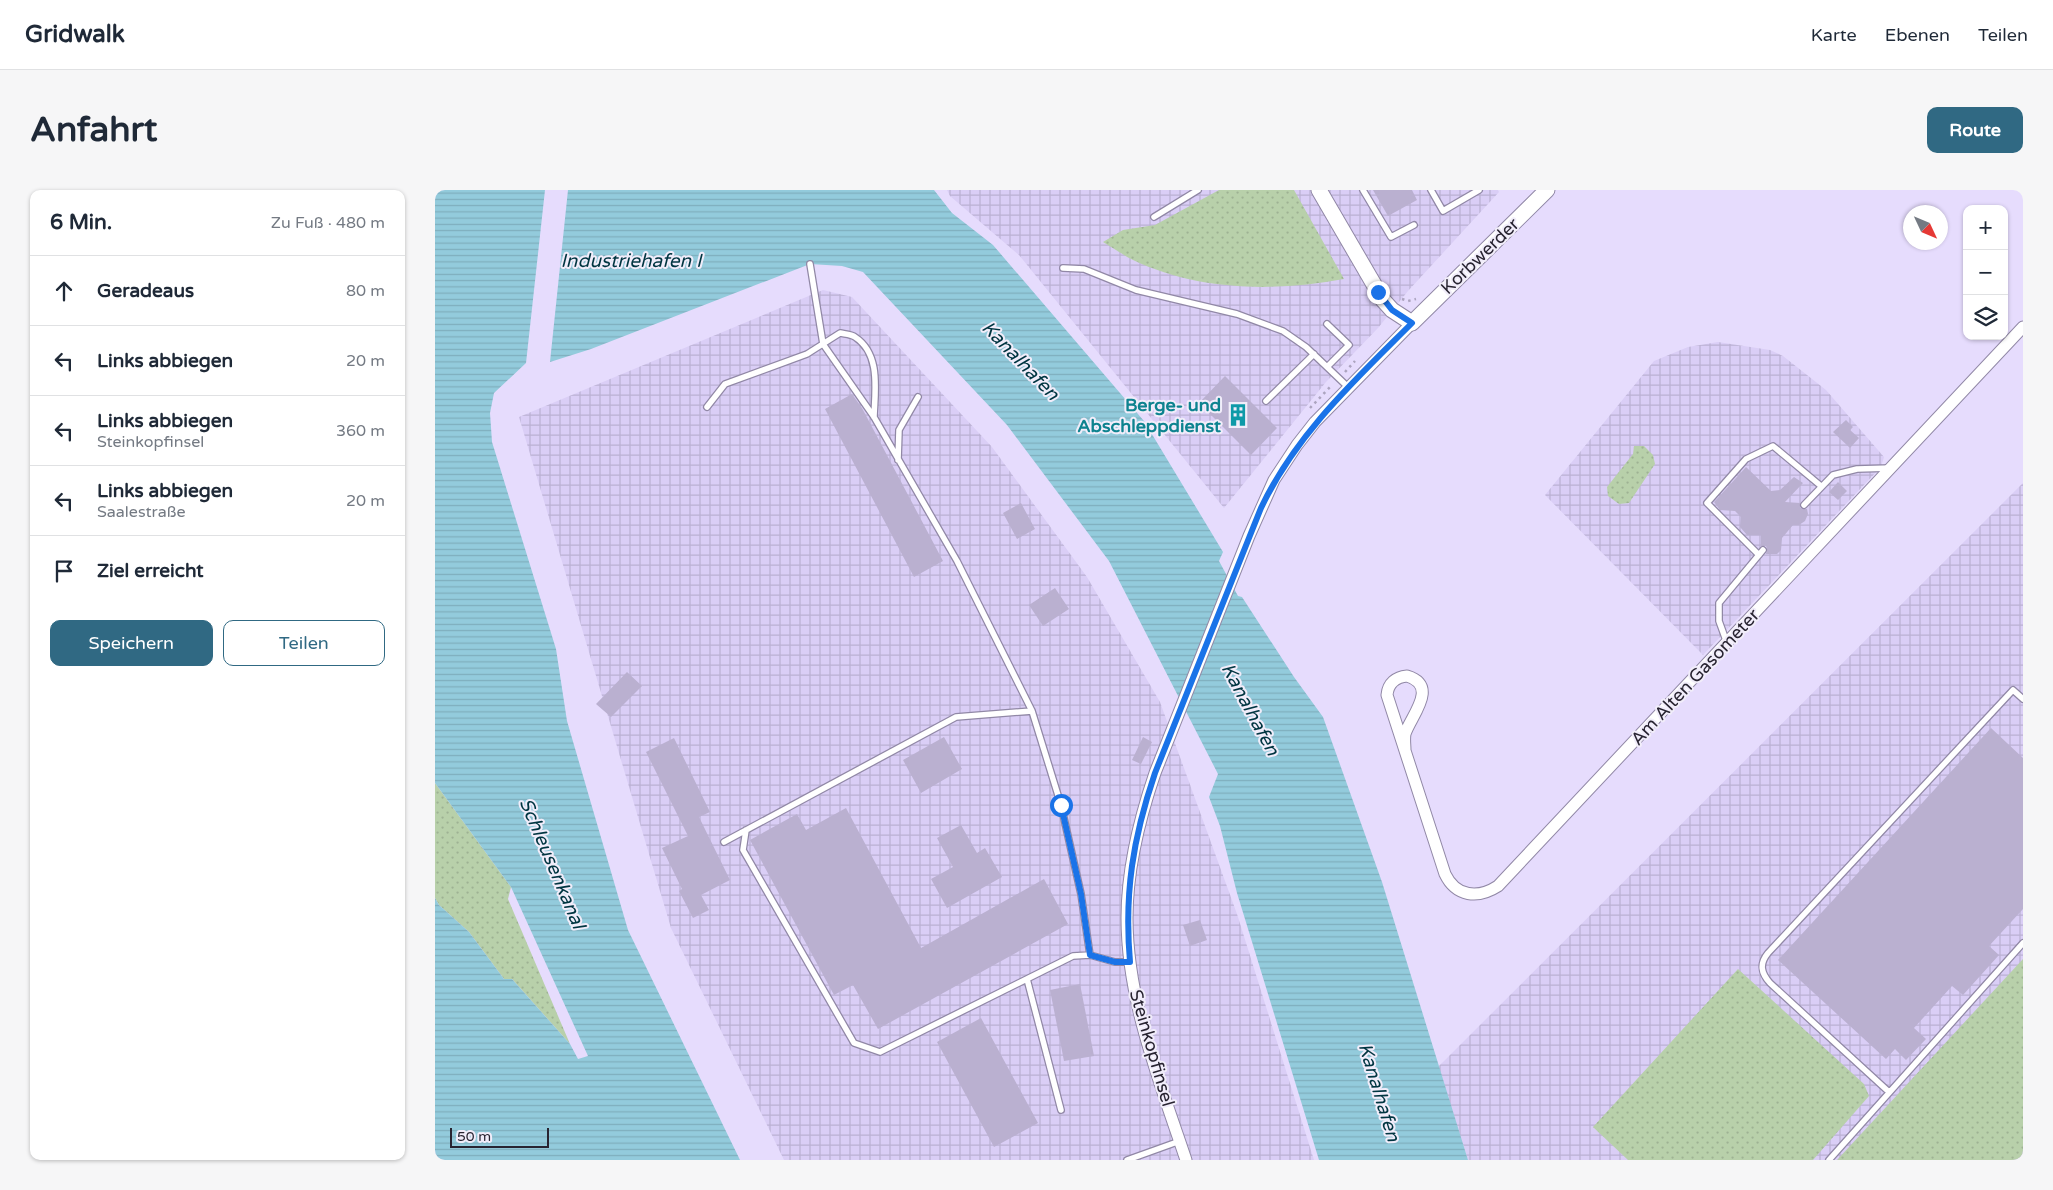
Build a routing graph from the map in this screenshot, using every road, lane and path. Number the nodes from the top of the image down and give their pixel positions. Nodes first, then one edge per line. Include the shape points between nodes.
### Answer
1 (1198, 190) edge
2 (1319, 190) edge
3 (1363, 190) edge
4 (1431, 190) edge
5 (1479, 190) edge
6 (1547, 190) edge
7 (1153, 217) dead end
8 (1415, 225) dead end
9 (810, 264) dead end
10 (1063, 268) dead end
11 (1400, 298) dead end
12 (1422, 298) dead end
13 (1412, 323) junction
14 (1327, 324) dead end
15 (2023, 327) edge
16 (823, 344) junction
17 (1313, 354) junction
18 (1327, 367) junction
19 (1348, 388) junction
20 (918, 397) dead end
21 (1266, 401) dead end
22 (707, 407) dead end
23 (874, 417) junction
24 (898, 461) junction
25 (1891, 468) junction
26 (1821, 486) junction
27 (1804, 505) dead end
28 (1727, 643) junction
29 (2023, 699) edge
30 (1032, 711) junction
31 (1405, 750) junction
32 (746, 830) junction
33 (724, 842) dead end
34 (2023, 943) edge
35 (1090, 955) junction
36 (1130, 962) junction
37 (1027, 979) junction
38 (1889, 1092) junction
39 (1061, 1110) dead end
40 (1179, 1142) junction
41 (1127, 1160) edge
42 (1185, 1160) edge
43 (1829, 1160) edge

1 - 7 lane
2 - 13 main road via 1383,300
3 - 8 lane via 1391,237
4 - 5 lane via 1443,211
6 - 13 main road, Korbwerder
9 - 16 lane
10 - 17 lane via 1083,270 1162,297 1247,317 1283,331
11 - 12 path
13 - 19 street, Steinkopfinsel
14 - 18 lane via 1349,345
15 - 25 street, Am Alten Gasometer
16 - 22 lane via 807,354 725,384
16 - 23 lane
16 - 23 lane via 840,333 854,336 871,352 876,378
17 - 18 lane
17 - 21 lane
18 - 19 lane
19 - 36 street, Steinkopfinsel via 1315,422 1267,494 1143,808 1135,841 1127,908
20 - 24 lane via 899,430
23 - 24 lane
24 - 30 lane via 957,561
25 - 26 lane via 1857,469 1835,474
25 - 28 street, Am Alten Gasometer
26 - 27 lane
26 - 28 lane via 1773,446 1746,459 1707,503 1761,552 1719,603 1719,620
28 - 31 street, Am Alten Gasometer via 1503,882 1487,892 1459,891 1448,880
29 - 38 lane via 2013,690 1762,962 1763,974 1770,983
30 - 32 lane via 956,717
30 - 35 lane via 1061,805 1081,894
31 - 31 street, Am Alten Gasometer via 1387,689 1393,681 1407,676 1417,682 1422,696 1405,735
32 - 33 lane
32 - 37 lane via 743,850 854,1043 880,1052
34 - 38 lane
35 - 36 lane via 1115,962
35 - 37 lane via 1073,956
36 - 40 street, Steinkopfinsel via 1145,1031
37 - 39 lane
38 - 43 lane
40 - 41 lane
40 - 42 street, Steinkopfinsel

